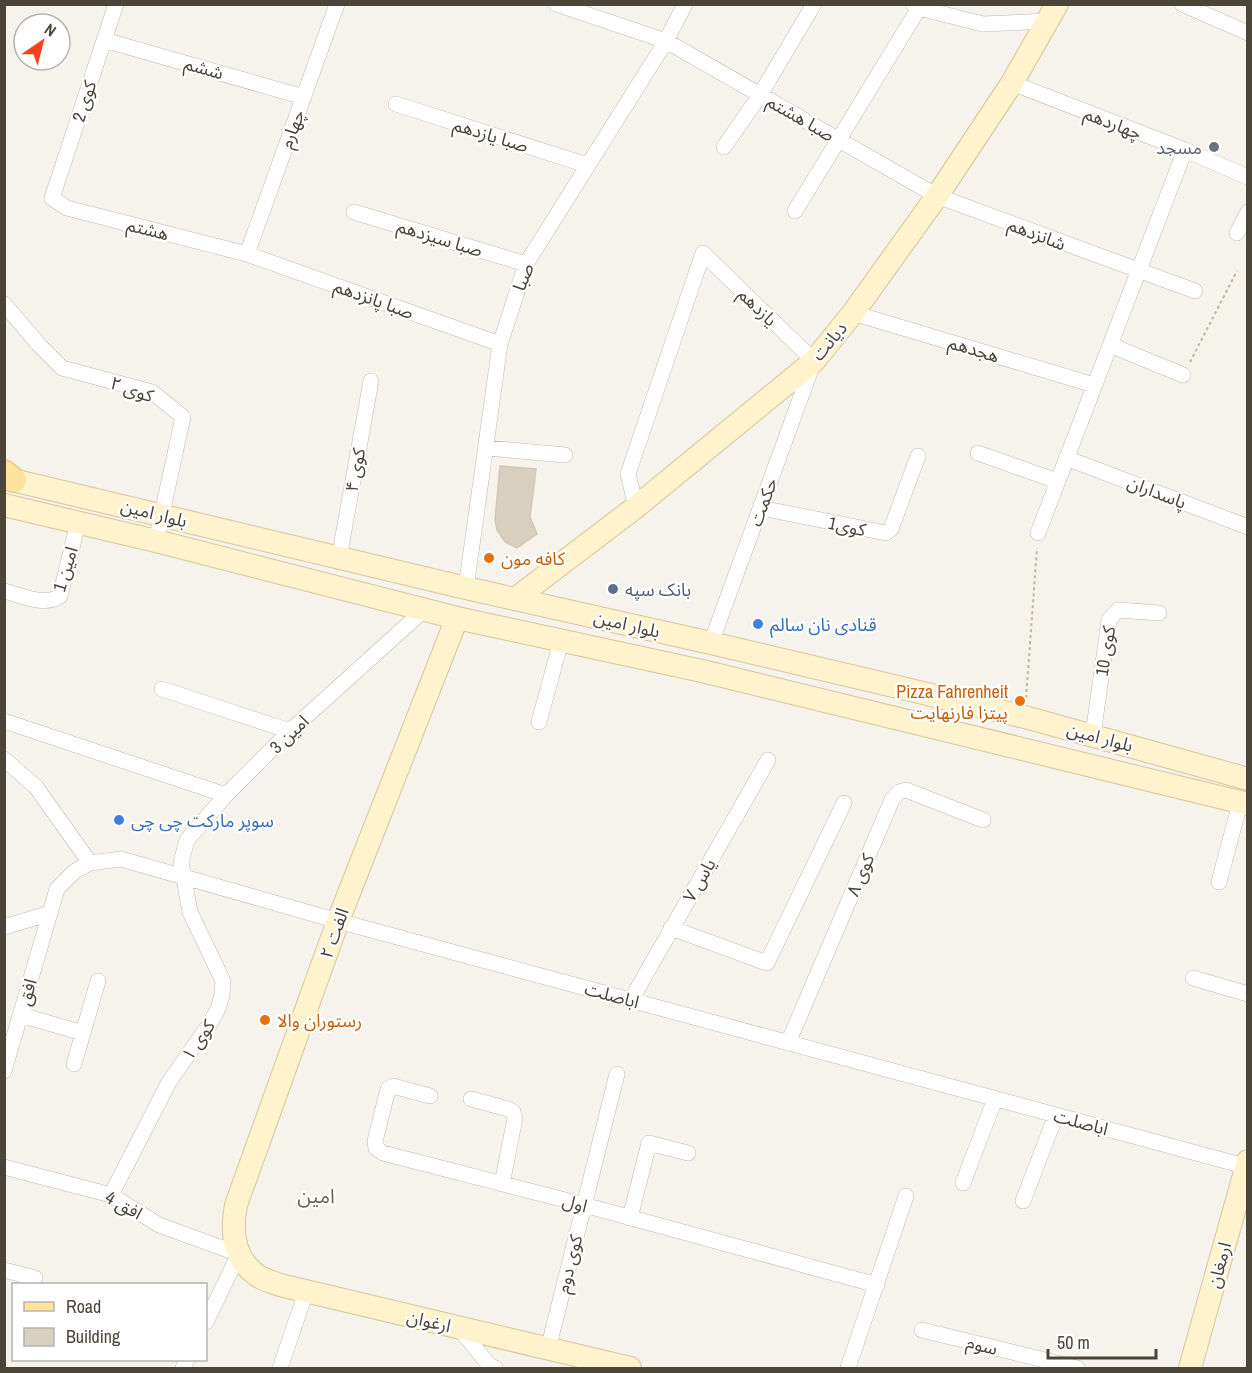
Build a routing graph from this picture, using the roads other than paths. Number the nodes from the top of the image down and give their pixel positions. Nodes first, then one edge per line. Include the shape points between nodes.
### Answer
1 (116, 4) edge
2 (337, 4) edge
3 (556, 4) edge
4 (685, 4) edge
5 (814, 4) edge
6 (1182, 4) edge
7 (916, 6) edge
8 (1053, 13) edge
9 (1248, 33) edge
10 (104, 40) junction
11 (666, 41) junction
12 (1012, 83) junction
13 (760, 95) junction
14 (303, 97) junction
15 (396, 104) dead end
16 (839, 140) junction
17 (724, 147) dead end
18 (1185, 150) junction
19 (587, 165) junction
20 (1248, 177) edge
21 (937, 196) junction
22 (52, 198) joint
23 (795, 211) dead end
24 (354, 212) dead end
25 (1248, 212) edge
26 (1238, 233) dead end
27 (247, 254) junction
28 (526, 264) junction
29 (1137, 271) junction
30 (1195, 291) dead end
31 (4, 304) edge
32 (853, 313) junction
33 (500, 344) junction
34 (1110, 345) junction
35 (814, 361) junction
36 (1183, 375) road end
37 (371, 381) dead end
38 (1094, 385) junction
39 (487, 448) junction
40 (978, 453) dead end
41 (565, 456) dead end
42 (918, 456) dead end
43 (1066, 458) junction
44 (8, 477) edge
45 (1058, 481) junction
46 (4, 505) edge
47 (636, 507) junction
48 (761, 508) junction
49 (162, 515) junction
50 (78, 523) junction
51 (1248, 527) edge
52 (1038, 533) road end
53 (156, 541) junction
54 (339, 558) junction
55 (466, 588) junction
56 (4, 591) edge
57 (515, 599) junction
58 (425, 609) junction
59 (1159, 613) dead end
60 (458, 618) junction
61 (561, 641) junction
62 (711, 643) junction
63 (702, 671) junction
64 (162, 689) dead end
65 (4, 721) edge
66 (539, 722) dead end
67 (290, 731) junction
68 (1093, 735) junction
69 (4, 759) edge
70 (768, 760) dead end
71 (1248, 779) edge
72 (226, 795) junction
73 (844, 803) dead end
74 (1244, 804) edge
75 (983, 820) dead end
76 (90, 863) junction
77 (183, 876) junction
78 (1219, 882) dead end
79 (50, 913) junction
80 (338, 921) junction
81 (4, 927) edge
82 (671, 928) junction
83 (1193, 978) dead end
84 (98, 981) dead end
85 (1248, 994) edge
86 (631, 1000) junction
87 (21, 1015) junction
88 (83, 1033) junction
89 (788, 1043) junction
90 (74, 1064) dead end
91 (4, 1071) edge
92 (617, 1074) dead end
93 (430, 1096) dead end
94 (471, 1099) dead end
95 (995, 1099) junction
96 (1056, 1115) junction
97 (688, 1153) dead end
98 (1247, 1165) edge
99 (4, 1167) edge
100 (963, 1183) dead end
101 (502, 1184) junction
102 (111, 1194) junction
103 (906, 1196) dead end
104 (1023, 1201) dead end
105 (584, 1205) junction
106 (630, 1218) junction
107 (239, 1254) junction
108 (4, 1270) edge
109 (35, 1278) dead end
110 (876, 1285) junction
111 (306, 1292) junction
112 (207, 1320) edge
113 (459, 1328) junction
114 (922, 1330) dead end
115 (548, 1349) junction
116 (280, 1368) edge
117 (495, 1368) edge
118 (630, 1368) edge
119 (848, 1368) edge
120 (1077, 1368) edge
121 (1190, 1368) edge

1 - 10 street, کوی 2
2 - 14 street, چهارم
3 - 11 street, صبا هشتم
4 - 11 street, صبا
5 - 13 street
6 - 9 street
7 - 8 street via 983,24
7 - 16 street
8 - 12 main road, دیانت
10 - 14 street, ششم
10 - 22 street, کوی 2
11 - 13 street, صبا هشتم
11 - 19 street, صبا
12 - 18 street, چهاردهم
12 - 21 main road, دیانت
13 - 16 street, صبا هشتم
13 - 17 street
14 - 27 street, چهارم
15 - 19 street, صبا یازدهم
16 - 21 street, صبا هشتم
16 - 23 street
18 - 20 street, چهاردهم
18 - 29 street
19 - 28 street, صبا
21 - 29 street, شانزدهم
21 - 32 main road, دیانت
22 - 27 street, هشتم via 67,208
24 - 28 street, صبا سیزدهم
25 - 26 street
27 - 33 street, صبا پانزدهم
28 - 33 street, صبا
29 - 30 street, شانزدهم
29 - 34 street
31 - 49 street, کوی ۲ via 62,368 152,392 183,417
32 - 35 main road, دیانت
32 - 38 street, هجدهم
33 - 39 street, صبا
34 - 36 street
34 - 38 street
35 - 47 main road, دیانت
35 - 47 street, یازدهم via 703,253 628,474
35 - 48 street, حکمت
37 - 54 street, کوی ۴
38 - 43 street
39 - 41 street
39 - 55 street, صبا
40 - 45 street
42 - 48 street, کوی1 via 891,529 886,533
43 - 45 street
43 - 51 street, پاسداران
44 - 49 main road, بلوار امین
45 - 52 street
46 - 50 main road, بلوار امین
47 - 57 main road, دیانت
48 - 62 street, حکمت
49 - 53 street
49 - 54 main road, بلوار امین
50 - 53 main road, بلوار امین
50 - 56 street, امین 1 via 60,596 45,601
53 - 58 main road, بلوار امین
54 - 55 main road, بلوار امین
55 - 57 main road, بلوار امین
57 - 62 main road, بلوار امین
58 - 60 main road, بلوار امین
58 - 67 street, امین 3
59 - 68 street, کوی 10 via 1118,610 1109,620
60 - 61 main road, بلوار امین
60 - 80 main road, الفت ۲
61 - 63 main road, بلوار امین
61 - 66 street
62 - 63 main road
62 - 68 main road, بلوار امین
63 - 74 main road, بلوار امین
64 - 67 street
65 - 72 street
67 - 72 street, امین 3
68 - 71 main road, بلوار امین
69 - 76 street via 36,787
70 - 82 street, یاس ۷
72 - 77 street, امین 3 via 187,840 181,862
73 - 82 street via 766,963
74 - 78 street
75 - 89 street, کوی ۸ via 906,790 892,800
76 - 77 street, اباصلت via 122,859
76 - 79 street, اباصلت via 57,889
77 - 80 street, اباصلت
77 - 102 street, کوی ۱ via 190,912 223,981 222,995 209,1025 169,1082
79 - 81 street
79 - 87 street, افق
80 - 86 street, اباصلت
80 - 107 main road, الفت ۲ via 236,1205 232,1227
82 - 86 street, یاس ۷
83 - 85 street
84 - 88 street
86 - 89 street, اباصلت
87 - 88 street
87 - 91 street, افق
88 - 90 street
89 - 95 street, اباصلت
92 - 105 street, کوی دوم
93 - 101 street, اول via 393,1086 388,1089 376,1148
94 - 101 street via 513,1112
95 - 96 street, اباصلت
95 - 100 street
96 - 98 street, اباصلت
96 - 104 street
97 - 106 street via 649,1143
98 - 121 main road, ارمغان
99 - 102 street, افق 4
101 - 105 street, اول
102 - 107 street, افق 4 via 159,1225
103 - 110 street
105 - 106 street, اول
105 - 115 street, کوی دوم
106 - 110 street, اول
107 - 111 main road, ارغوان via 257,1275
107 - 112 street
108 - 109 street
110 - 119 street
111 - 113 main road, ارغوان
111 - 116 street
113 - 115 main road, ارغوان
113 - 117 street
114 - 120 street, سوم
115 - 118 main road, ارغوان

